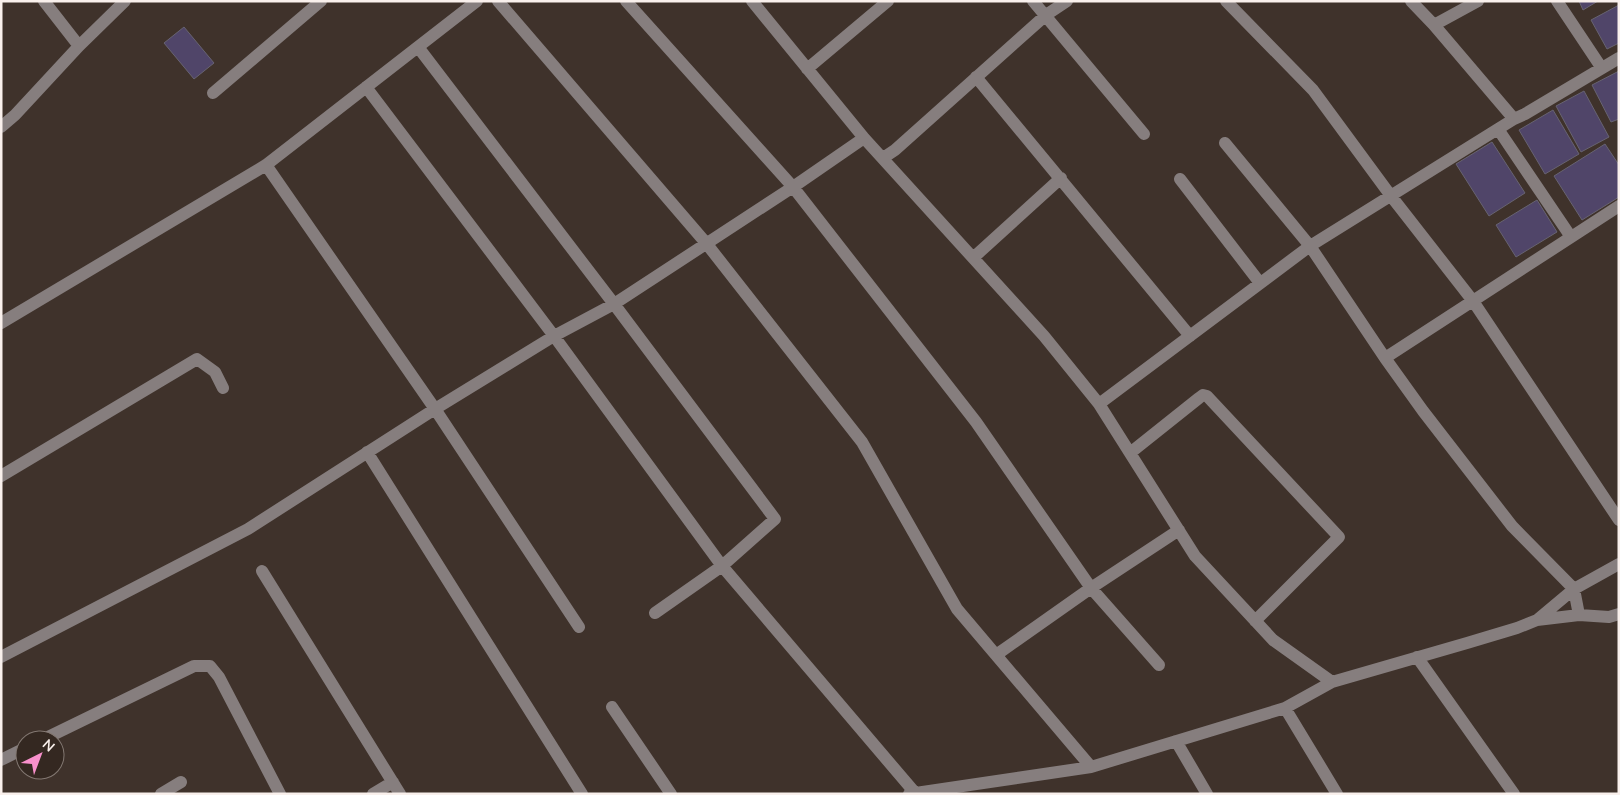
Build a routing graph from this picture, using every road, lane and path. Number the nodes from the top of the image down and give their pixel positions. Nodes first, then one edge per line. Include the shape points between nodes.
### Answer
1 (44, 1) edge
2 (125, 1) edge
3 (321, 1) edge
4 (477, 1) edge
5 (498, 1) edge
6 (626, 1) edge
7 (752, 1) edge
8 (888, 1) edge
9 (1033, 1) edge
10 (1067, 1) edge
11 (1226, 1) edge
12 (1411, 1) edge
13 (1478, 1) edge
14 (1557, 1) edge
15 (1046, 15) junction
16 (1434, 25) junction
17 (79, 46) junction
18 (418, 47) junction
19 (1619, 58) edge
20 (1602, 67) junction
21 (807, 68) junction
22 (976, 77) junction
23 (366, 87) junction
24 (213, 93) dead end
25 (1514, 119) junction
26 (1, 127) edge
27 (1498, 129) junction
28 (1144, 134) dead end
29 (864, 138) junction
30 (1225, 144) dead end
31 (883, 158) junction
32 (266, 165) junction
33 (1061, 178) junction
34 (1180, 179) dead end
35 (793, 187) junction
36 (1391, 196) junction
37 (1619, 206) edge
38 (1571, 237) junction
39 (706, 244) junction
40 (1310, 246) junction
41 (973, 258) junction
42 (1260, 283) junction
43 (1473, 301) junction
44 (614, 304) junction
45 (1, 323) edge
46 (554, 336) junction
47 (1190, 336) junction
48 (1385, 358) junction
49 (224, 388) dead end
50 (1099, 404) junction
51 (435, 408) junction
52 (367, 452) junction
53 (1130, 453) junction
54 (1, 476) edge
55 (1619, 520) edge
56 (1179, 530) junction
57 (1619, 564) edge
58 (722, 566) junction
59 (262, 571) dead end
60 (1091, 588) junction
61 (1574, 589) junction
62 (655, 614) dead end
63 (1619, 614) edge
64 (1579, 615) junction
65 (1537, 620) junction
66 (1255, 621) junction
67 (579, 627) dead end
68 (996, 655) junction
69 (1, 657) edge
70 (1417, 658) junction
71 (1159, 665) dead end
72 (1332, 682) junction
73 (612, 707) dead end
74 (1285, 708) junction
75 (63, 730) edge
76 (1176, 741) junction
77 (15, 753) edge
78 (1, 760) edge
79 (1091, 767) junction
80 (181, 782) dead end
81 (392, 782) junction
82 (982, 788) edge
83 (914, 793) edge
84 (161, 794) edge
85 (280, 794) edge
86 (373, 794) edge
87 (400, 794) edge
88 (582, 794) edge
89 (671, 794) edge
90 (1207, 794) edge
91 (1336, 794) edge
92 (1514, 794) edge

1 - 17 street
2 - 17 street
3 - 24 street
4 - 18 street
5 - 39 street
6 - 35 street
7 - 21 street
8 - 21 street
9 - 15 street
10 - 15 street
11 - 36 street via 1314,90
12 - 16 street
13 - 16 street
14 - 20 street
15 - 22 street
15 - 28 street
16 - 25 street
17 - 26 street
18 - 23 street
18 - 44 street
19 - 20 street
20 - 25 street
21 - 29 street
22 - 31 street
22 - 33 street
23 - 32 street
23 - 46 street
25 - 27 street
27 - 36 street
27 - 38 street
29 - 31 street
29 - 35 street
30 - 40 street
31 - 41 street
32 - 45 street
32 - 51 street
33 - 41 street
33 - 47 street
34 - 42 street
35 - 39 street
35 - 60 street via 976,422
36 - 40 street
36 - 43 street
37 - 38 street
38 - 43 street
39 - 44 street
39 - 68 street via 862,442 957,609
40 - 42 street
40 - 48 street
41 - 50 street via 1044,336
42 - 47 street
43 - 48 street
43 - 55 street
44 - 46 street
44 - 58 street via 775,520
46 - 51 street
46 - 58 street
47 - 50 street
48 - 61 street via 1512,526
49 - 54 street via 215,372 196,359
50 - 53 street
51 - 52 street
51 - 67 street
52 - 69 street via 248,529
52 - 88 street
53 - 56 street
53 - 66 street via 1198,398 1207,396 1339,537
56 - 60 street
56 - 66 street via 1195,556
57 - 61 street
58 - 62 street
58 - 83 street
59 - 81 street
60 - 68 street
60 - 71 street
61 - 64 street
61 - 65 street
63 - 64 street via 1609,617
64 - 65 street
65 - 70 street
66 - 72 street via 1273,640
68 - 79 street
70 - 72 street
70 - 92 street
72 - 74 street
73 - 89 street
74 - 76 street
74 - 91 street
75 - 85 street via 194,666 210,666
76 - 79 street
76 - 90 street
77 - 78 street
79 - 82 street
80 - 84 street
81 - 86 street
81 - 87 street
82 - 83 street

